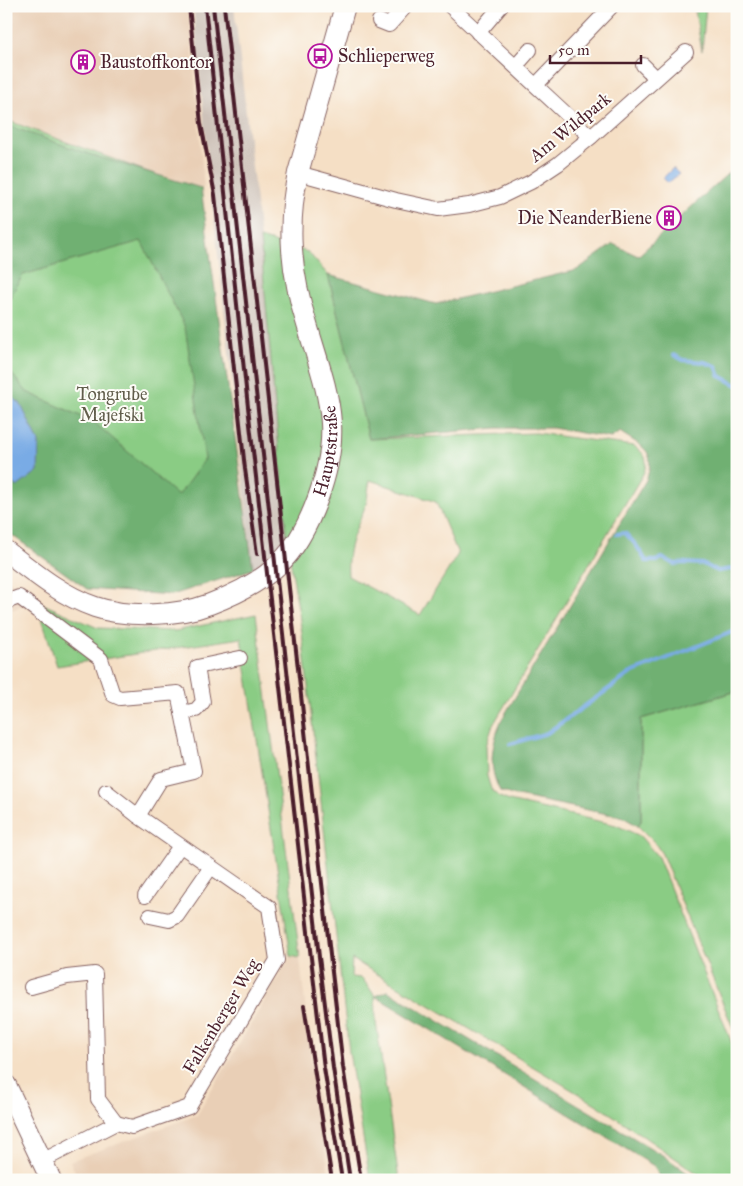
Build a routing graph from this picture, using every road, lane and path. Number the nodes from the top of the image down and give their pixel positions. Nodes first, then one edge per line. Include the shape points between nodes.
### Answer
1 (346, 6) edge
2 (406, 6) edge
3 (450, 6) edge
4 (501, 6) edge
5 (612, 6) edge
6 (379, 22) dead end
7 (478, 33) junction
8 (530, 50) dead end
9 (686, 52) dead end
10 (643, 65) dead end
11 (516, 66) junction
12 (656, 78) junction
13 (536, 85) junction
14 (591, 137) junction
15 (298, 173) junction
16 (6, 551) edge
17 (6, 602) edge
18 (240, 658) dead end
19 (182, 713) junction
20 (106, 791) dead end
21 (138, 816) junction
22 (180, 846) junction
23 (211, 867) junction
24 (145, 896) dead end
25 (150, 916) dead end
26 (31, 987) dead end
27 (6, 1085) edge
28 (116, 1123) junction
29 (42, 1161) junction
30 (51, 1180) edge

1 - 15 street, Hauptstraße
2 - 6 street via 389,25
3 - 7 street
4 - 7 street
5 - 13 street
7 - 11 street
8 - 11 street
9 - 12 street, Am Wildpark
10 - 12 street
11 - 13 street
12 - 14 street, Am Wildpark
13 - 14 street
14 - 15 street, Am Wildpark via 558,164 500,197 438,209
15 - 16 street, Hauptstraße via 290,233 293,266 326,392 331,424 327,468 311,515 296,543 279,564 245,588 199,608 158,614 96,608 66,594
17 - 19 street via 19,597 101,659 113,695 120,698 178,693
18 - 19 street via 197,667 203,702 196,710
19 - 21 street via 194,771 161,779
20 - 21 street, Falkenberger Weg
21 - 22 street, Falkenberger Weg
22 - 23 street, Falkenberger Weg
22 - 24 street
23 - 25 street via 177,916 169,920
23 - 28 street, Falkenberger Weg via 269,907 277,960 189,1107 132,1127
26 - 28 street via 67,977 95,974 98,1099
27 - 29 street
28 - 29 street
29 - 30 street

